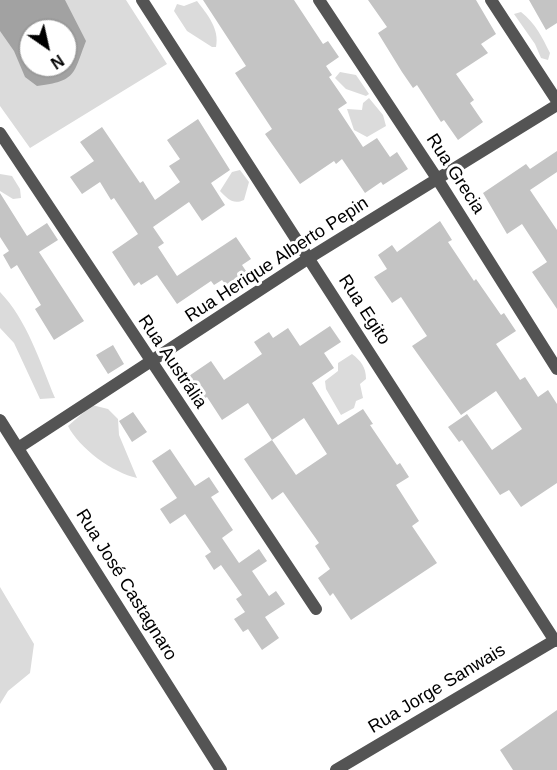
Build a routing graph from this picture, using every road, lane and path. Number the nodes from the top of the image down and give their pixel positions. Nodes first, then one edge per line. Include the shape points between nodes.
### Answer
1 (142, 0) edge
2 (320, 0) edge
3 (491, 0) edge
4 (557, 103) edge
5 (0, 133) edge
6 (438, 180) junction
7 (309, 258) junction
8 (151, 363) junction
9 (557, 369) edge
10 (0, 420) edge
11 (18, 448) junction
12 (316, 609) dead end
13 (556, 640) edge
14 (221, 770) edge
15 (336, 770) edge

1 - 7 street, Rua Egito
2 - 6 street, Rua Grecia
3 - 4 street
4 - 6 street, Rua Herique Alberto Pepin
5 - 8 street, Rua Austrália
6 - 7 street, Rua Herique Alberto Pepin
6 - 9 street, Rua Grecia
7 - 8 street, Rua Herique Alberto Pepin
7 - 13 street, Rua Egito
8 - 11 street, Rua Herique Alberto Pepin
8 - 12 street, Rua Austrália
10 - 11 street, Rua José Castagnaro
11 - 14 street, Rua José Castagnaro
13 - 15 street, Rua Jorge Sanwais

